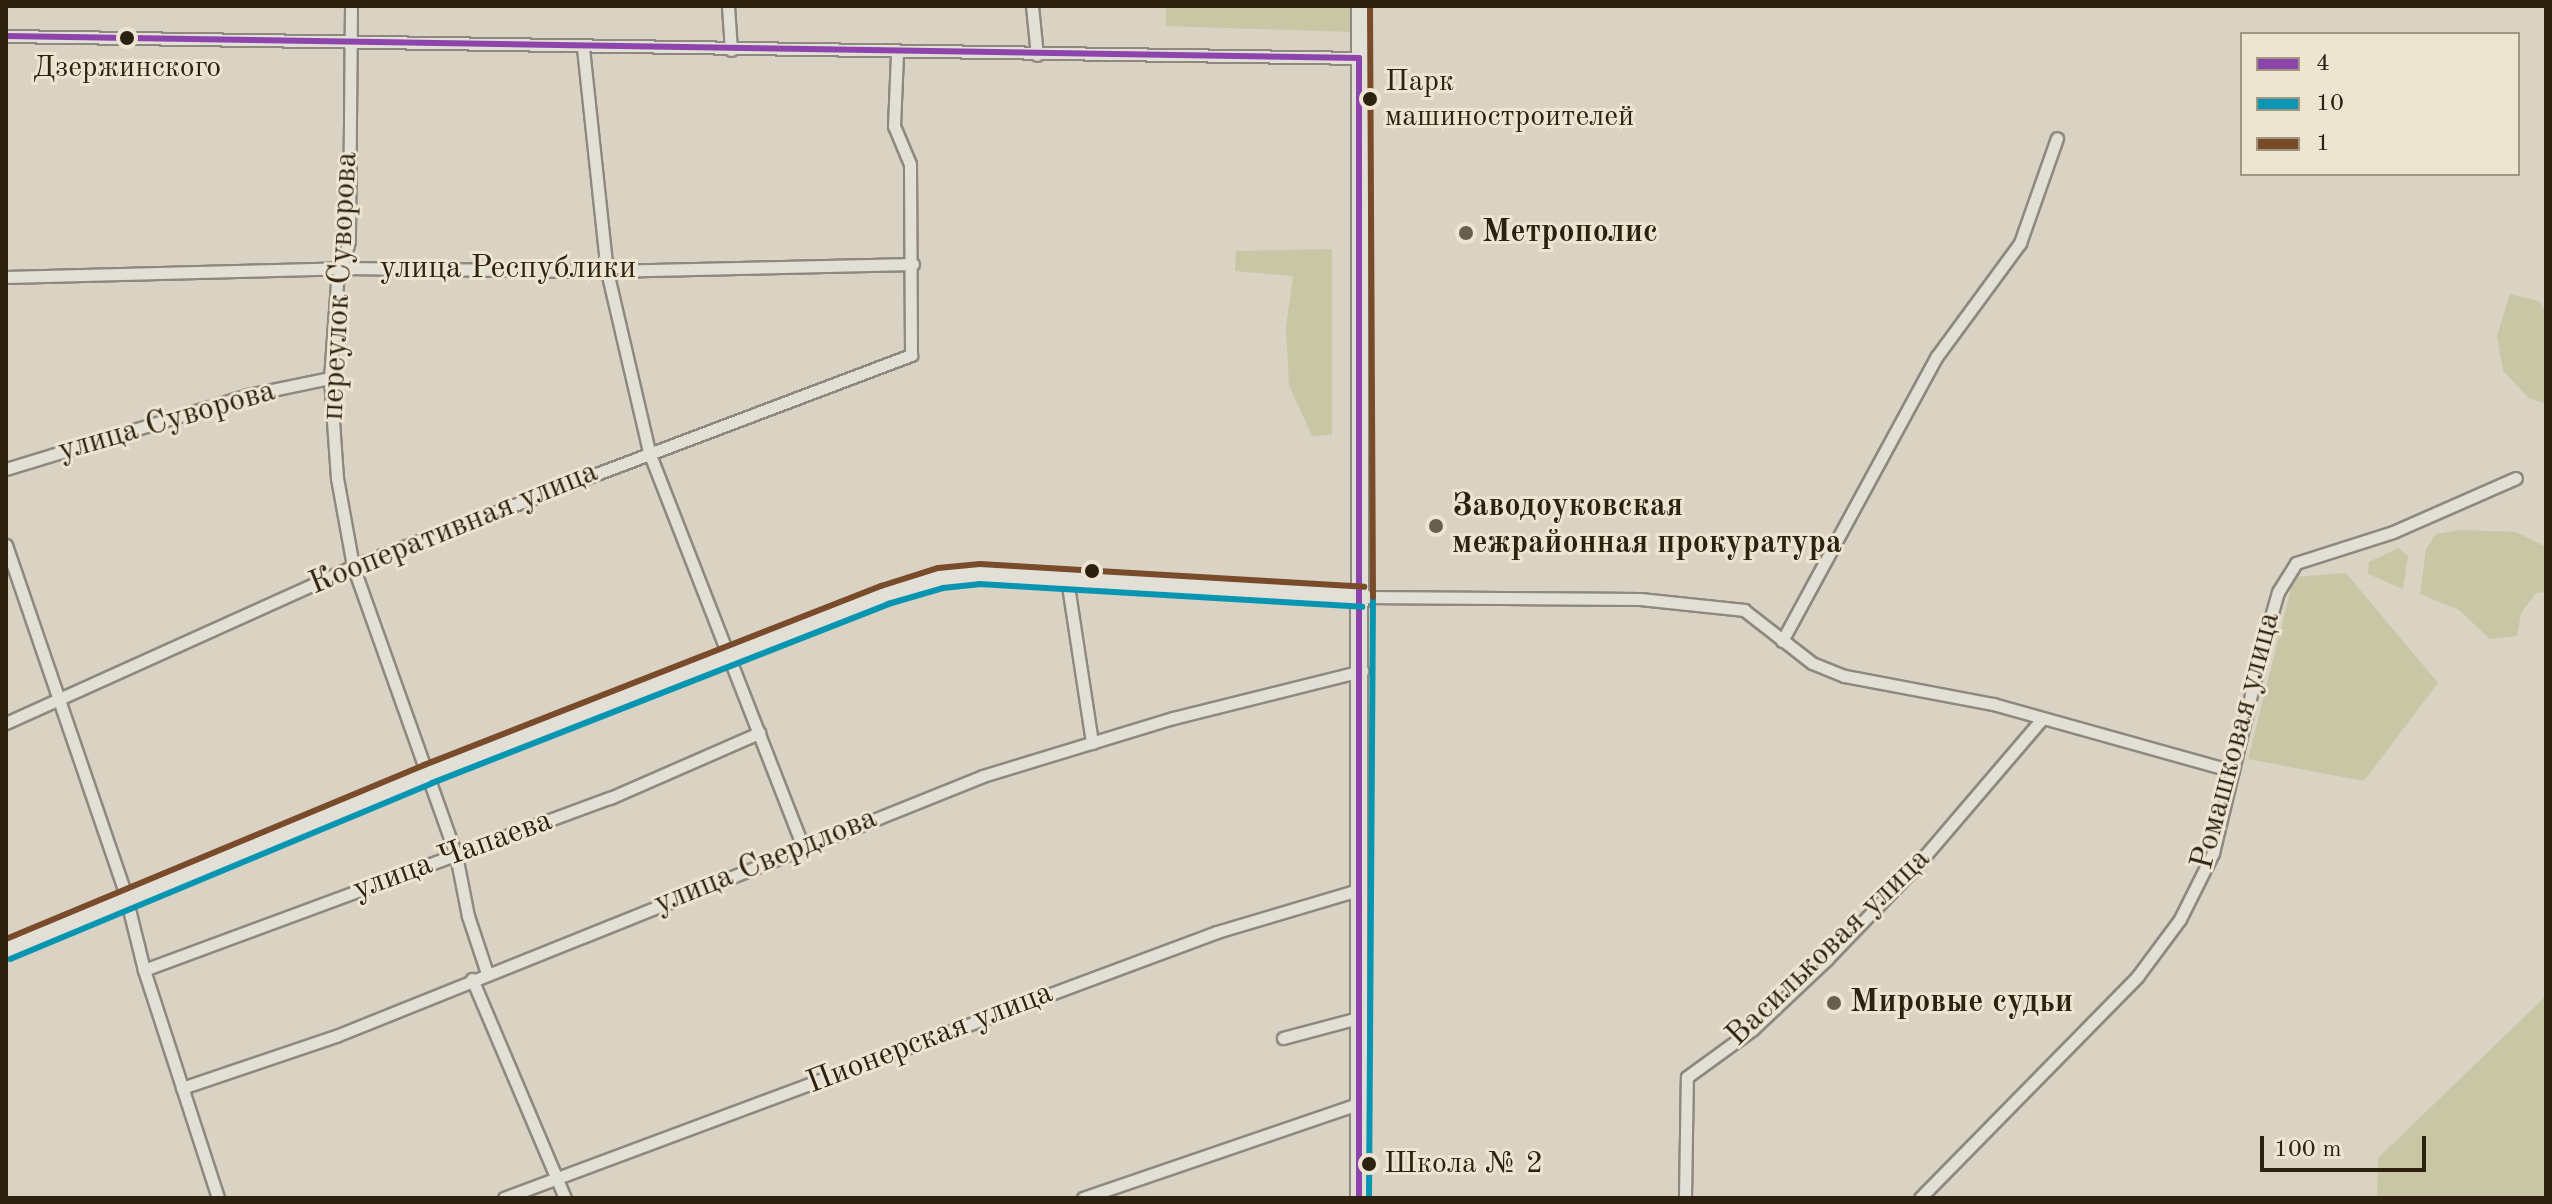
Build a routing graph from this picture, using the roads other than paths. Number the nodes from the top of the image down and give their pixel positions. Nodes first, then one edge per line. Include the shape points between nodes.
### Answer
1 (351, 6) edge
2 (728, 6) edge
3 (1032, 6) edge
4 (1360, 6) edge
5 (6, 36) edge
6 (349, 41) junction
7 (583, 48) junction
8 (731, 50) junction
9 (897, 54) junction
10 (1037, 55) junction
11 (1359, 58) junction
12 (2057, 138) dead end
13 (913, 264) junction
14 (343, 268) junction
15 (607, 271) junction
16 (6, 277) edge
17 (330, 378) junction
18 (649, 452) junction
19 (6, 469) edge
20 (2516, 478) dead end
21 (6, 545) edge
22 (353, 566) junction
23 (1067, 579) junction
24 (1363, 597) junction
25 (1782, 641) junction
26 (726, 656) junction
27 (1362, 671) junction
28 (57, 702) junction
29 (2042, 719) junction
30 (6, 723) edge
31 (759, 733) junction
32 (1092, 743) junction
33 (2233, 771) junction
34 (428, 774) junction
35 (803, 848) junction
36 (456, 855) junction
37 (1358, 890) junction
38 (126, 902) junction
39 (6, 950) edge
40 (144, 970) junction
41 (487, 973) junction
42 (472, 979) junction
43 (1358, 1018) junction
44 (1283, 1038) dead end
45 (182, 1088) junction
46 (1358, 1104) junction
47 (559, 1177) junction
48 (218, 1198) edge
49 (504, 1198) edge
50 (565, 1198) edge
51 (1083, 1198) edge
52 (1359, 1198) edge
53 (1685, 1198) edge
54 (1920, 1198) edge

1 - 6 street, переулок Суворова
2 - 8 street
3 - 10 street
4 - 11 main road
5 - 6 street
6 - 7 street
6 - 14 street, переулок Суворова via 349,241
7 - 8 street
7 - 15 street
8 - 9 street
9 - 10 street
9 - 13 street via 894,126 910,164
10 - 11 street
11 - 24 main road
12 - 25 street via 2020,243 1937,356
13 - 15 street, улица Республики
13 - 18 street, Кооперативная улица via 911,355
14 - 15 street, улица Республики
14 - 16 street, улица Республики
14 - 17 street, переулок Суворова
15 - 18 street
17 - 19 street, улица Суворова via 248,395
17 - 22 street, переулок Суворова via 337,478
18 - 22 street, Кооперативная улица
18 - 26 street
20 - 33 street, Ромашковая улица via 2393,532 2296,563 2278,592 2267,628
21 - 28 street
22 - 28 street, Кооперативная улица
22 - 34 street, переулок Суворова
23 - 24 main road
23 - 26 main road via 941,578
23 - 32 street
24 - 25 street via 1694,602 1744,610
24 - 27 main road
25 - 29 street via 1812,663 1845,676 1993,704
26 - 31 street
26 - 34 main road
27 - 32 street, улица Свердлова
27 - 37 main road
28 - 30 street, Кооперативная улица
28 - 38 street
29 - 33 street
29 - 53 street, Васильковая улица via 1918,864 1827,959 1753,1029 1687,1077
31 - 35 street
31 - 36 street, улица Чапаева via 610,798
32 - 35 street, улица Свердлова via 983,776
33 - 54 street, Ромашковая улица via 2213,853 2180,919 2137,977
34 - 36 street, переулок Суворова
34 - 38 main road
35 - 41 street, улица Свердлова
36 - 40 street, улица Чапаева
36 - 41 street, переулок Суворова
37 - 43 main road
37 - 47 street, Пионерская улица via 1217,932
38 - 39 main road
38 - 40 street
40 - 45 street
41 - 42 street, улица Свердлова
42 - 45 street, улица Свердлова via 336,1036
42 - 47 street
43 - 44 street
43 - 46 main road
45 - 48 street
46 - 51 street
46 - 52 main road
47 - 49 street, Пионерская улица
47 - 50 street

